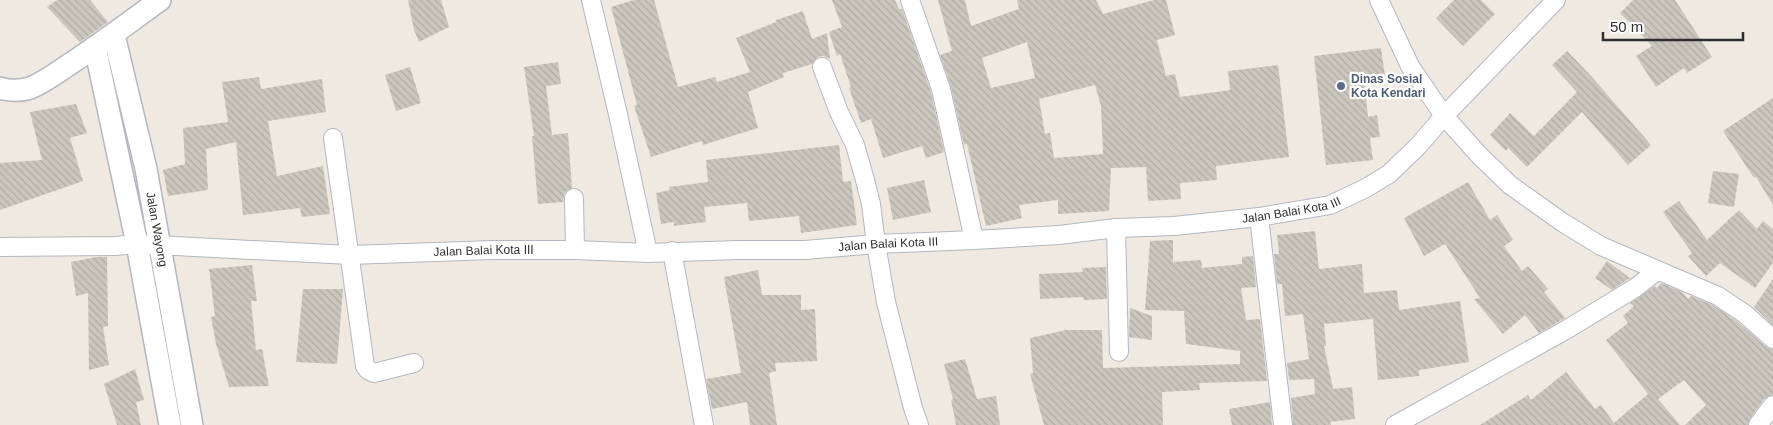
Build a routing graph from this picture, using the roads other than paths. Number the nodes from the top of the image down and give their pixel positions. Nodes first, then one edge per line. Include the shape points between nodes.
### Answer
1 (160, 0) edge
2 (591, 0) edge
3 (910, 0) edge
4 (1379, 0) edge
5 (1556, 0) edge
6 (114, 34) junction
7 (95, 47) junction
8 (822, 67) dead end
9 (0, 88) edge
10 (1444, 116) junction
11 (332, 138) dead end
12 (574, 198) dead end
13 (1259, 217) junction
14 (1116, 228) junction
15 (974, 240) junction
16 (137, 244) junction
17 (876, 244) junction
18 (160, 245) junction
19 (0, 247) edge
20 (575, 250) junction
21 (672, 251) junction
22 (648, 253) junction
23 (350, 255) junction
24 (1657, 271) junction
25 (1773, 339) edge
26 (1119, 352) dead end
27 (414, 363) dead end
28 (1773, 405) edge
29 (170, 425) edge
30 (192, 425) edge
31 (704, 425) edge
32 (919, 425) edge
33 (1283, 425) edge
34 (1395, 425) edge
35 (1758, 425) edge

1 - 6 street
2 - 22 street
3 - 15 street via 941,89
4 - 10 street via 1410,66
5 - 10 street, Jalan Balai Kota III
6 - 7 street
6 - 18 street, Jalan Wayong via 146,169
7 - 9 street via 30,88
7 - 16 street, Jalan Wayong
8 - 17 street via 855,145 871,204
10 - 13 street, Jalan Balai Kota III via 1389,174 1366,188 1330,205
10 - 24 street via 1517,190 1601,246
11 - 23 street
12 - 20 street
13 - 14 street, Jalan Balai Kota III
13 - 33 street
14 - 15 street, Jalan Balai Kota III
14 - 26 street
15 - 17 street, Jalan Balai Kota III
16 - 18 street, Jalan Balai Kota III
16 - 19 street, Jalan Balai Kota III
16 - 29 street, Jalan Wayong
17 - 21 street, Jalan Balai Kota III via 805,250
17 - 32 street via 886,302
18 - 23 street, Jalan Balai Kota III
18 - 30 street, Jalan Wayong
20 - 22 street, Jalan Balai Kota III
20 - 23 street, Jalan Balai Kota III
21 - 22 street, Jalan Balai Kota III
21 - 31 street
23 - 27 street via 365,366 374,373
24 - 25 street via 1718,296
24 - 34 street via 1564,332
28 - 35 street

